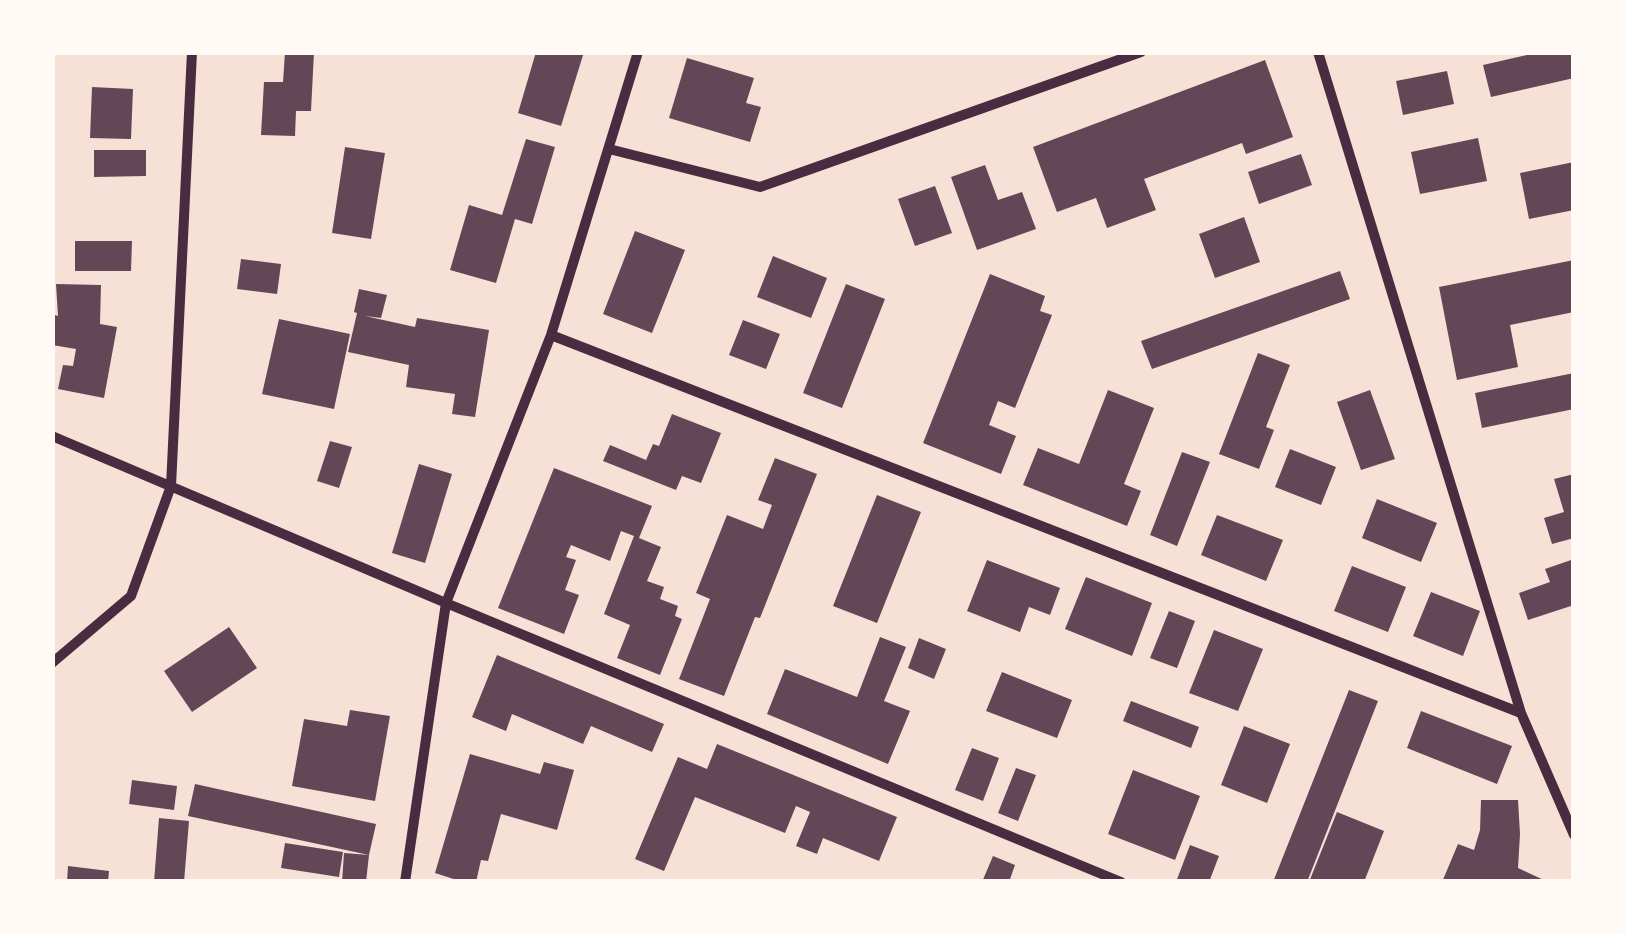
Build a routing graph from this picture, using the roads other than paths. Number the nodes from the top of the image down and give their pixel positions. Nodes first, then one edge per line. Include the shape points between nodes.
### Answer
1 (192, 52) edge
2 (638, 52) edge
3 (1141, 52) edge
4 (1318, 52) edge
5 (609, 149) junction
6 (552, 335) junction
7 (52, 436) edge
8 (171, 486) junction
9 (446, 603) junction
10 (52, 663) edge
11 (1521, 713) junction
12 (1574, 835) edge
13 (405, 882) edge
14 (1121, 882) edge

1 - 8 street
2 - 5 street
3 - 5 street via 760,187
4 - 11 street
5 - 6 street
6 - 9 street
6 - 11 street
7 - 8 street
8 - 9 street
8 - 10 street via 131,596
9 - 13 street
9 - 14 street
11 - 12 street

